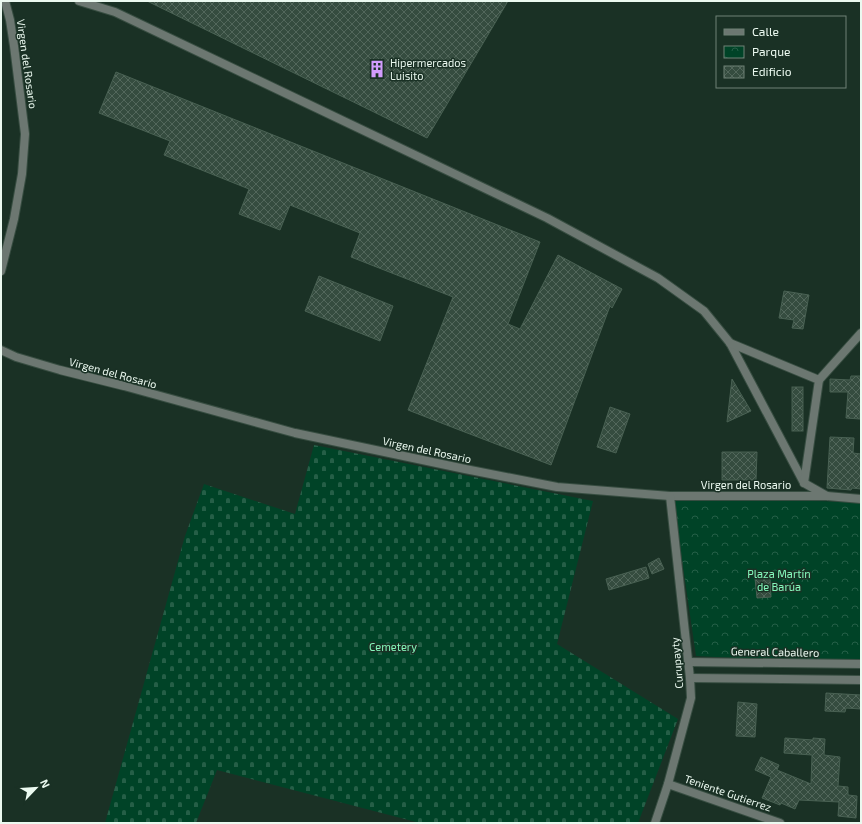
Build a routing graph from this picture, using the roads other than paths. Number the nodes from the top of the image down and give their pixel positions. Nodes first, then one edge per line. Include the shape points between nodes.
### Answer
1 (6, 1) edge
2 (79, 1) edge
3 (1, 271) edge
4 (861, 333) edge
5 (730, 343) junction
6 (1, 350) edge
7 (819, 380) junction
8 (804, 483) junction
9 (670, 496) junction
10 (827, 496) junction
11 (861, 499) edge
12 (688, 662) junction
13 (861, 664) edge
14 (690, 678) junction
15 (861, 680) edge
16 (668, 784) junction
17 (655, 823) edge
18 (780, 823) edge

1 - 3 street, Virgen del Rosario via 25,134 22,174
2 - 5 street via 115,12 547,218 658,278 704,311
4 - 7 street
5 - 7 street
5 - 8 street
6 - 9 street, Virgen del Rosario via 60,370 295,433 557,487
7 - 8 street
8 - 10 street
9 - 10 street, Virgen del Rosario
9 - 12 street, Curupayty
10 - 11 street, Virgen del Rosario
12 - 13 street, General Caballero
12 - 14 street, Curupayty
14 - 15 street
14 - 16 street, Curupayty via 691,698
16 - 17 street, Curupayty
16 - 18 street, Teniente Gutierrez

